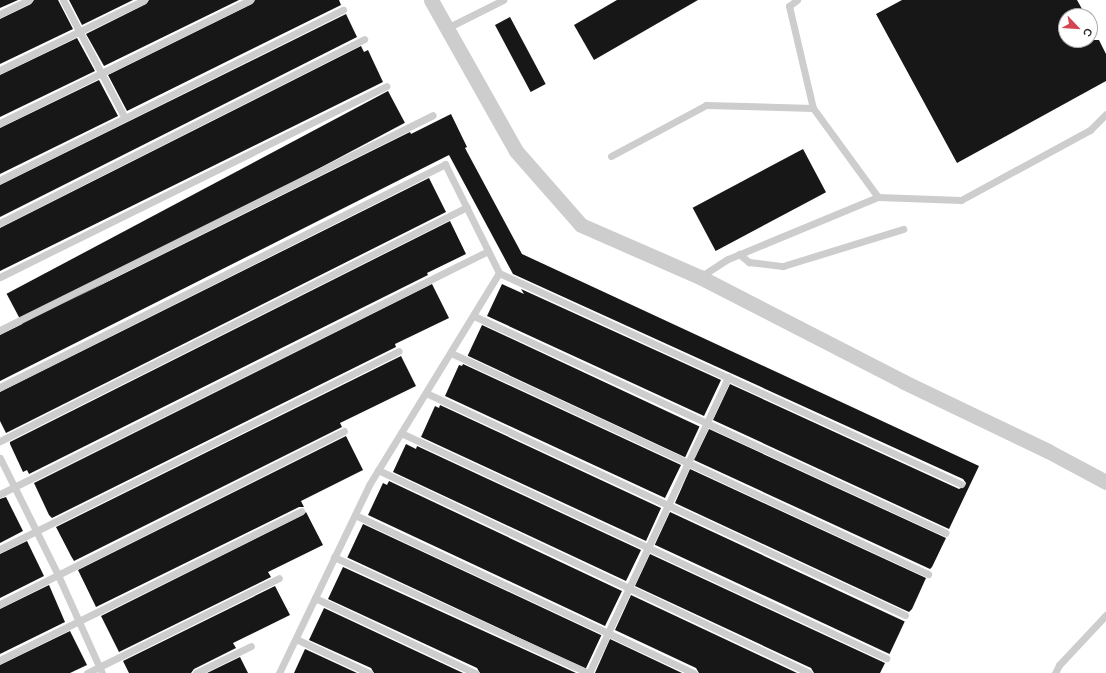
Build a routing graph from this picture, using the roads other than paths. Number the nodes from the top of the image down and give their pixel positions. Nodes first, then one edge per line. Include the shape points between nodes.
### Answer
1 (29, 0) edge
2 (63, 0) edge
3 (144, 0) edge
4 (250, 0) edge
5 (431, 0) edge
6 (503, 0) edge
7 (797, 0) edge
8 (343, 10) dead end
9 (0, 14) edge
10 (447, 28) junction
11 (79, 32) junction
12 (364, 39) dead end
13 (0, 70) edge
14 (101, 73) junction
15 (386, 86) dead end
16 (813, 108) junction
17 (1106, 114) edge
18 (433, 115) dead end
19 (125, 118) junction
20 (0, 124) edge
21 (611, 156) dead end
22 (0, 180) edge
23 (878, 197) junction
24 (467, 207) junction
25 (0, 223) edge
26 (903, 229) dead end
27 (488, 251) junction
28 (739, 254) junction
29 (499, 272) junction
30 (700, 277) junction
31 (0, 278) edge
32 (474, 316) junction
33 (0, 330) edge
34 (400, 351) dead end
35 (451, 353) junction
36 (728, 377) junction
37 (0, 387) edge
38 (426, 393) junction
39 (707, 422) junction
40 (344, 431) dead end
41 (401, 433) junction
42 (0, 440) edge
43 (0, 458) edge
44 (687, 463) junction
45 (378, 470) junction
46 (1106, 482) edge
47 (961, 484) dead end
48 (14, 486) junction
49 (0, 494) edge
50 (667, 506) junction
51 (301, 511) dead end
52 (355, 515) junction
53 (36, 531) junction
54 (946, 533) dead end
55 (648, 548) junction
56 (0, 549) edge
57 (334, 557) junction
58 (928, 574) dead end
59 (58, 575) junction
60 (279, 578) dead end
61 (628, 589) junction
62 (315, 598) junction
63 (0, 604) edge
64 (1106, 615) edge
65 (905, 616) dead end
66 (78, 621) junction
67 (608, 634) junction
68 (296, 639) junction
69 (251, 646) dead end
70 (886, 658) dead end
71 (0, 660) edge
72 (101, 670) edge
73 (87, 673) edge
74 (196, 673) edge
75 (279, 673) edge
76 (369, 673) edge
77 (475, 673) edge
78 (589, 673) edge
79 (694, 673) edge
80 (809, 673) edge
81 (1055, 673) edge

1 - 9 lane
2 - 11 lane
3 - 11 lane
4 - 14 lane
5 - 10 street
6 - 10 lane
7 - 16 lane via 789,6
8 - 19 lane
10 - 30 street via 516,151 581,225
11 - 13 lane
11 - 14 lane
12 - 25 lane
14 - 19 lane
14 - 20 lane
15 - 31 lane
16 - 21 lane via 706,105
16 - 23 lane
17 - 23 lane via 1090,130 961,200
18 - 33 lane
19 - 22 lane
23 - 28 lane
24 - 27 lane
24 - 37 lane via 445,164
24 - 42 lane
26 - 28 lane via 783,266 749,262
27 - 29 lane
27 - 48 lane
28 - 30 lane
29 - 32 lane
29 - 36 lane
30 - 46 street
32 - 35 lane
32 - 39 lane
34 - 53 lane
35 - 38 lane
35 - 44 lane
36 - 39 lane
36 - 47 lane
38 - 41 lane
38 - 50 lane
39 - 44 lane
39 - 54 lane
40 - 59 lane
41 - 45 lane
41 - 55 lane
43 - 48 lane
44 - 50 lane
44 - 58 lane
45 - 52 lane
45 - 61 lane
48 - 49 lane
48 - 53 lane
50 - 55 lane
50 - 65 lane
51 - 66 lane
52 - 57 lane
52 - 67 lane
53 - 56 lane
53 - 59 lane
55 - 61 lane
55 - 70 lane
57 - 62 lane
57 - 78 lane
59 - 63 lane
59 - 66 lane
60 - 72 lane
61 - 67 lane
61 - 80 lane
62 - 68 lane
62 - 77 lane
64 - 81 lane via 1059,665
66 - 71 lane
66 - 72 lane
67 - 78 lane
67 - 79 lane
68 - 75 lane
68 - 76 lane
69 - 74 lane
72 - 73 lane

